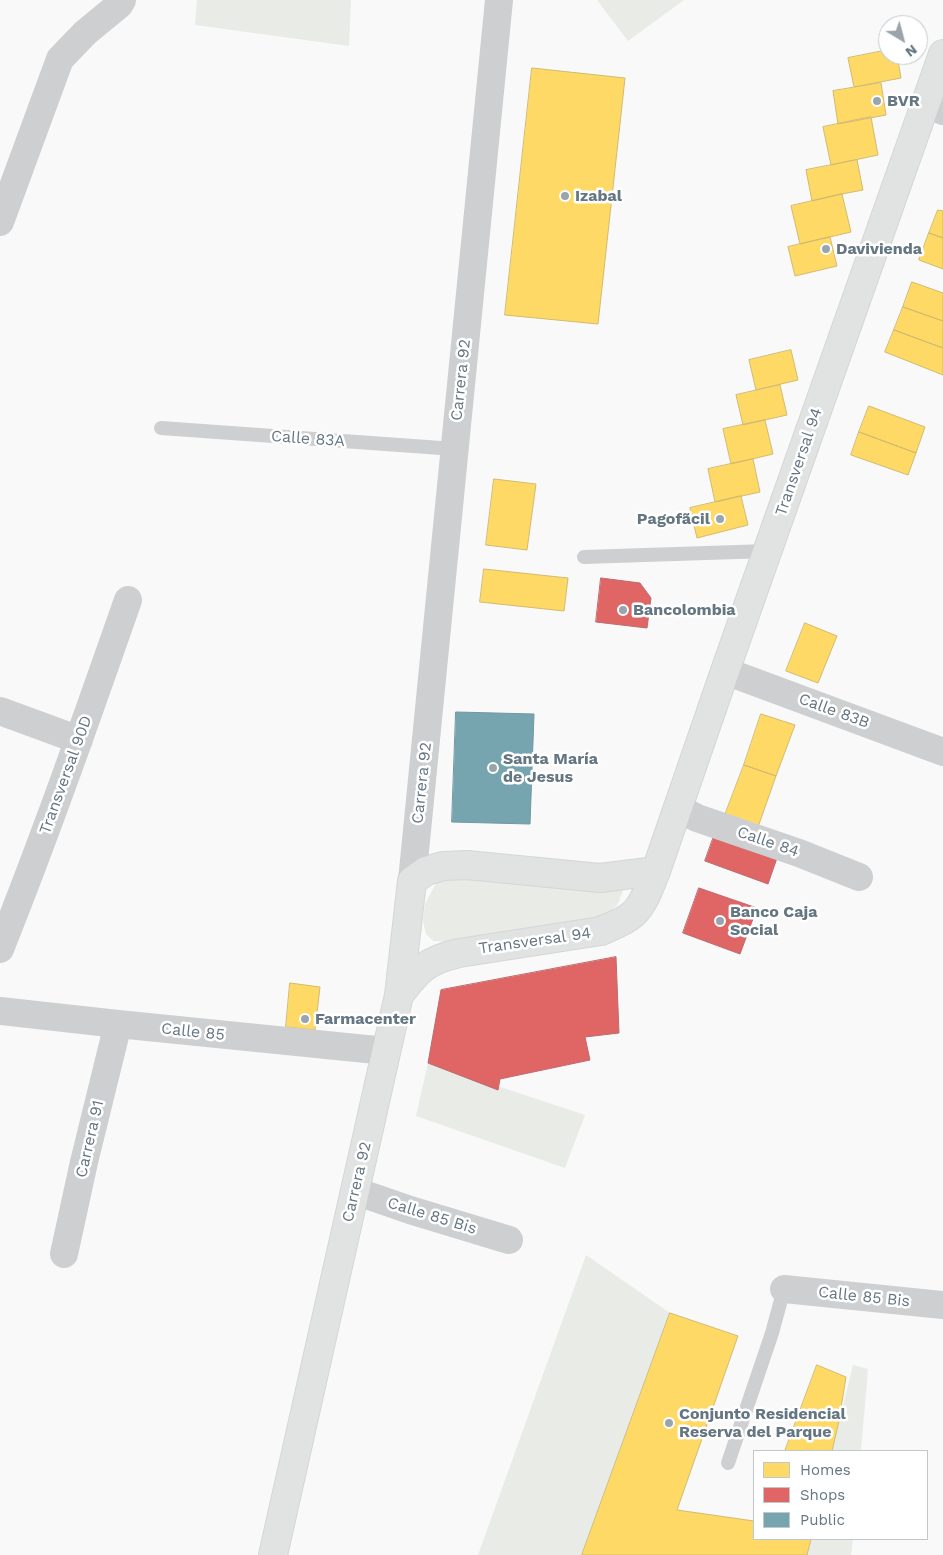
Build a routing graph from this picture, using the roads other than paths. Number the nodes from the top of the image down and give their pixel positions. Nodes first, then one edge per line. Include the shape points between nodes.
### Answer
1 (122, 0) edge
2 (499, 0) edge
3 (943, 54) edge
4 (934, 107) edge
5 (0, 222) edge
6 (161, 428) dead end
7 (455, 449) junction
8 (768, 550) junction
9 (584, 557) dead end
10 (128, 600) dead end
11 (725, 670) junction
12 (0, 711) edge
13 (79, 740) junction
14 (943, 752) edge
15 (678, 808) junction
16 (656, 871) junction
17 (859, 877) dead end
18 (412, 881) junction
19 (0, 949) edge
20 (399, 994) junction
21 (0, 1011) edge
22 (118, 1024) junction
23 (386, 1051) junction
24 (355, 1191) junction
25 (509, 1240) dead end
26 (64, 1254) dead end
27 (784, 1288) joint
28 (943, 1305) edge
29 (728, 1463) dead end
30 (273, 1555) edge

1 - 5 street via 60,59
2 - 7 street, Carrera 92
3 - 4 main road, Transversal 94
4 - 8 main road, Transversal 94
6 - 7 lane, Calle 83A
7 - 18 street, Carrera 92
8 - 9 lane
8 - 11 main road, Transversal 94
10 - 13 street, Transversal 90D
11 - 14 street, Calle 83B
11 - 15 main road, Transversal 94
12 - 13 street
13 - 19 street, Transversal 90D
15 - 16 main road, Transversal 94
15 - 17 street, Calle 84 via 697,818 799,852
16 - 18 main road via 600,878 467,865 443,866 426,871
16 - 20 main road, Transversal 94 via 634,913 619,923 601,931 441,957 422,968
18 - 20 main road, Carrera 92
20 - 23 main road, Carrera 92
21 - 22 street, Calle 85
22 - 23 street, Calle 85
22 - 26 street, Carrera 91
23 - 24 main road, Carrera 92
24 - 25 street, Calle 85 Bis
24 - 30 main road, Carrera 92
27 - 28 street, Calle 85 Bis
27 - 29 lane

